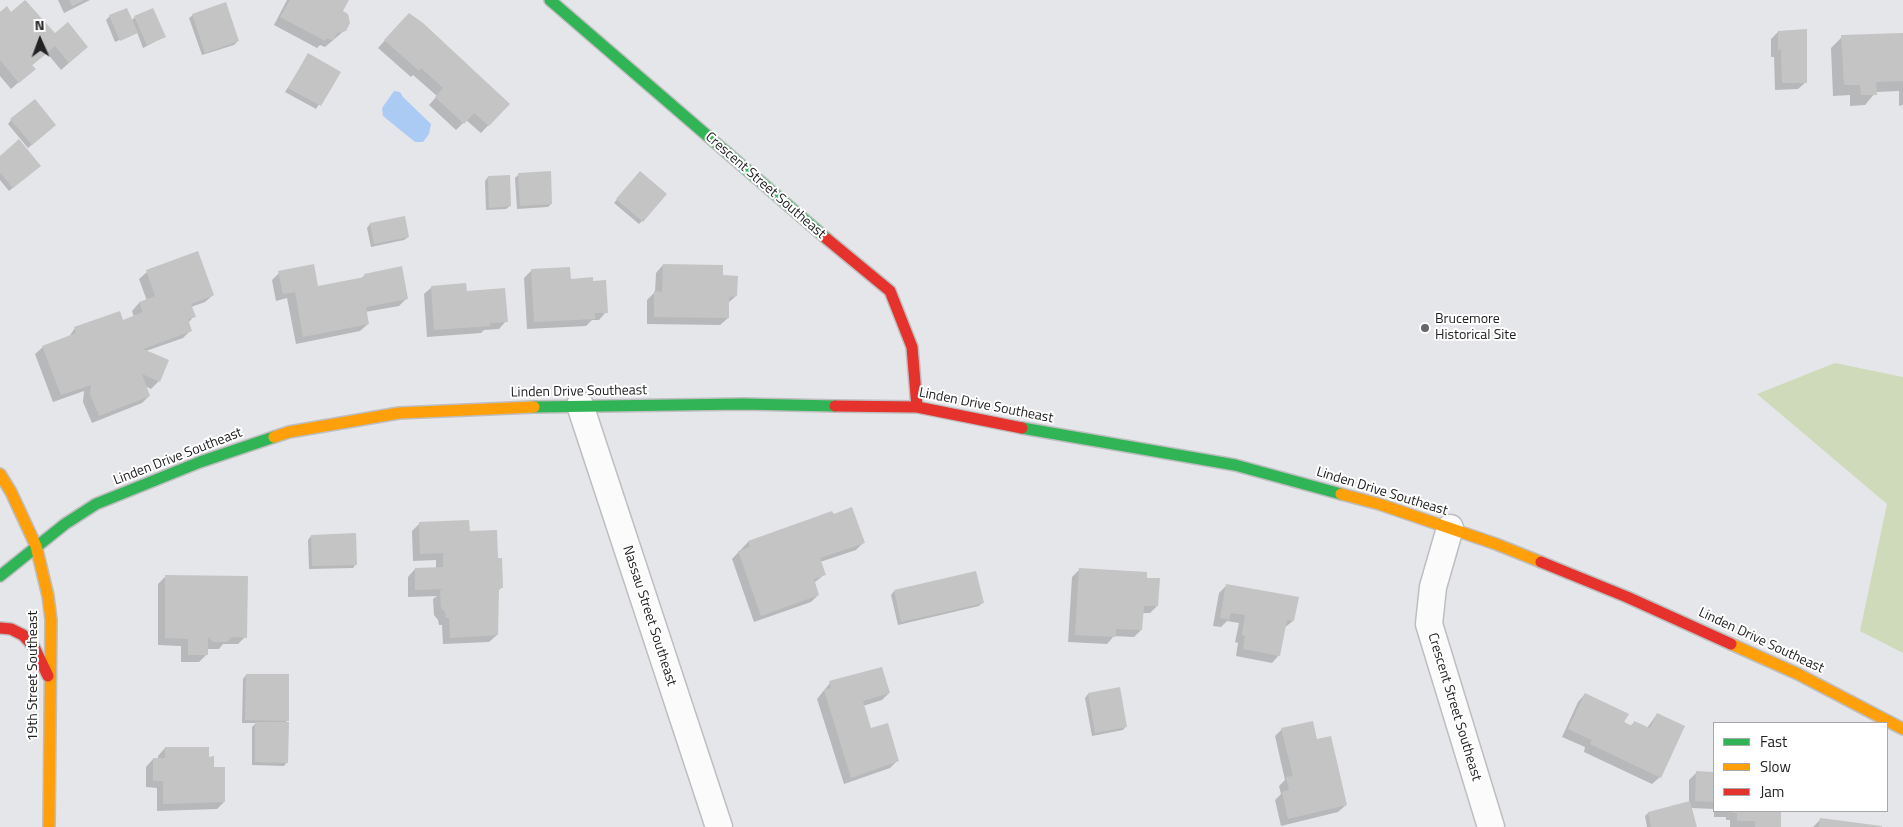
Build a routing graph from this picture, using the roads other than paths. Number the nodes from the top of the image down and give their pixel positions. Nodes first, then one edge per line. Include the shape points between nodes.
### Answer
1 (550, 0) edge
2 (580, 405) junction
3 (917, 407) junction
4 (0, 474) edge
5 (1450, 528) junction
6 (36, 546) junction
7 (0, 576) edge
8 (0, 628) edge
9 (50, 684) junction
10 (1903, 729) edge
11 (49, 827) edge
12 (719, 827) edge
13 (1491, 827) edge

1 - 3 street, Crescent Street Southeast via 795,213 890,291 912,347
2 - 3 street, Linden Drive Southeast
2 - 6 street, Linden Drive Southeast via 398,413 288,432 200,462 96,504
2 - 12 street, Nassau Street Southeast
3 - 5 street, Linden Drive Southeast via 1235,465 1379,504
4 - 6 street, 19th Street Southeast via 12,492
5 - 10 street, Linden Drive Southeast via 1627,597 1798,674
5 - 13 street, Crescent Street Southeast via 1433,588 1429,624
6 - 7 street, Linden Drive Southeast
6 - 9 street, 19th Street Southeast via 51,620
8 - 9 street via 23,635 34,646
9 - 11 street, 19th Street Southeast

